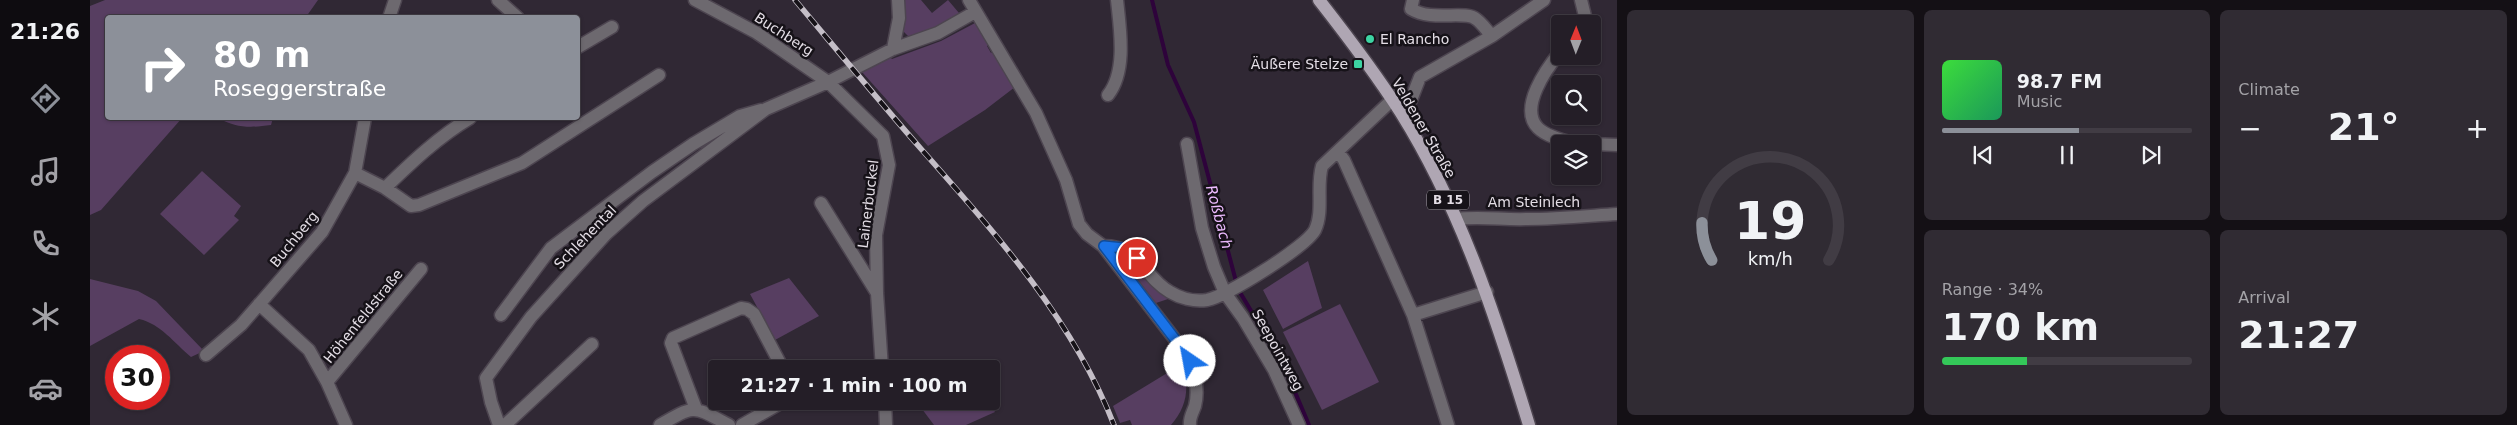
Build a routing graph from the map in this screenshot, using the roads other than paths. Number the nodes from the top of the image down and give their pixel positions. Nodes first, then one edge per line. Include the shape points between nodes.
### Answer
1 (396, 0) edge
2 (498, 0) edge
3 (694, 0) edge
4 (898, 0) edge
5 (969, 0) edge
6 (1117, 0) edge
7 (1319, 0) edge
8 (1412, 0) edge
9 (1544, 0) edge
10 (1581, 0) edge
11 (975, 12) junction
12 (390, 15) edge
13 (515, 15) edge
14 (1586, 15) edge
15 (612, 28) dead end
16 (1492, 36) junction
17 (580, 46) edge
18 (893, 48) junction
19 (1551, 63) edge
20 (659, 75) dead end
21 (828, 82) junction
22 (1108, 95) dead end
23 (1392, 100) junction
24 (766, 109) junction
25 (1402, 114) junction
26 (365, 120) edge
27 (467, 120) edge
28 (1551, 136) edge
29 (1187, 144) dead end
30 (1601, 144) edge
31 (1617, 145) edge
32 (1338, 152) junction
33 (355, 173) junction
34 (385, 188) junction
35 (821, 203) dead end
36 (1615, 213) edge
37 (1457, 219) junction
38 (1104, 246) junction
39 (422, 269) dead end
40 (1228, 292) junction
41 (1486, 292) junction
42 (876, 293) junction
43 (259, 304) junction
44 (1413, 315) junction
45 (501, 316) dead end
46 (592, 344) dead end
47 (206, 355) dead end
48 (778, 360) edge
49 (881, 360) edge
50 (327, 382) junction
51 (696, 409) junction
52 (768, 410) edge
53 (885, 410) edge
54 (1188, 423) edge
55 (346, 425) edge
56 (499, 425) edge
57 (505, 425) edge
58 (660, 425) edge
59 (729, 425) edge
60 (742, 425) edge
61 (886, 425) edge
62 (1299, 425) edge
63 (1448, 425) edge
64 (1529, 425) edge

1 - 12 street
2 - 13 street
3 - 21 street, Buchberg via 757,33
4 - 18 street via 900,18
5 - 11 street
6 - 22 street via 1120,50 1115,86
7 - 23 main road, Veldener Straße / B 15
8 - 16 street via 1411,9 1423,15 1470,16
9 - 16 street
10 - 14 street
11 - 18 street, Schlehental via 938,33
11 - 38 street via 1036,113 1066,180 1079,224
15 - 17 street
16 - 25 street via 1420,77
18 - 21 street, Schlehental
19 - 28 street via 1535,91 1532,112 1534,124
20 - 34 street via 522,163 419,206 412,206
21 - 24 street, Schlehental
21 - 42 street, Lainerbuckel via 883,136 888,150 888,174 876,235
23 - 25 main road, Veldener Straße / B 15
23 - 32 street
24 - 45 street, Schlehental via 740,116 693,144 551,248
24 - 56 street, Schlehental via 643,200 606,234 531,317 486,378
25 - 37 main road, Veldener Straße / B 15
26 - 33 street, Buchberg
27 - 34 street via 431,146
29 - 40 street, Seepointweg via 1202,228 1214,266
30 - 31 street
32 - 40 street via 1322,166 1318,180 1318,222 1312,235 1250,281
32 - 44 street
33 - 34 street
33 - 43 street, Buchberg via 322,232
35 - 42 street, Lainerbuckel
36 - 37 street, Am Steinlech via 1564,219
37 - 41 main road, Veldener Straße / B 15
38 - 40 street via 1131,252 1161,286 1178,296 1201,300
38 - 54 street via 1190,361 1196,391
39 - 50 street, Höhenfeldstraße
40 - 62 street, Seepointweg via 1274,370
41 - 44 street
41 - 64 main road, Veldener Straße / B 15
42 - 49 street, Lainerbuckel
43 - 47 street, Buchberg via 241,325
43 - 50 street, Höhenfeldstraße via 309,350
44 - 63 street
46 - 57 street
48 - 51 street via 754,314 748,309 741,308 673,338 671,343
50 - 55 street, Höhenfeldstraße
51 - 58 street via 689,409
51 - 59 street
52 - 60 street
53 - 61 street

